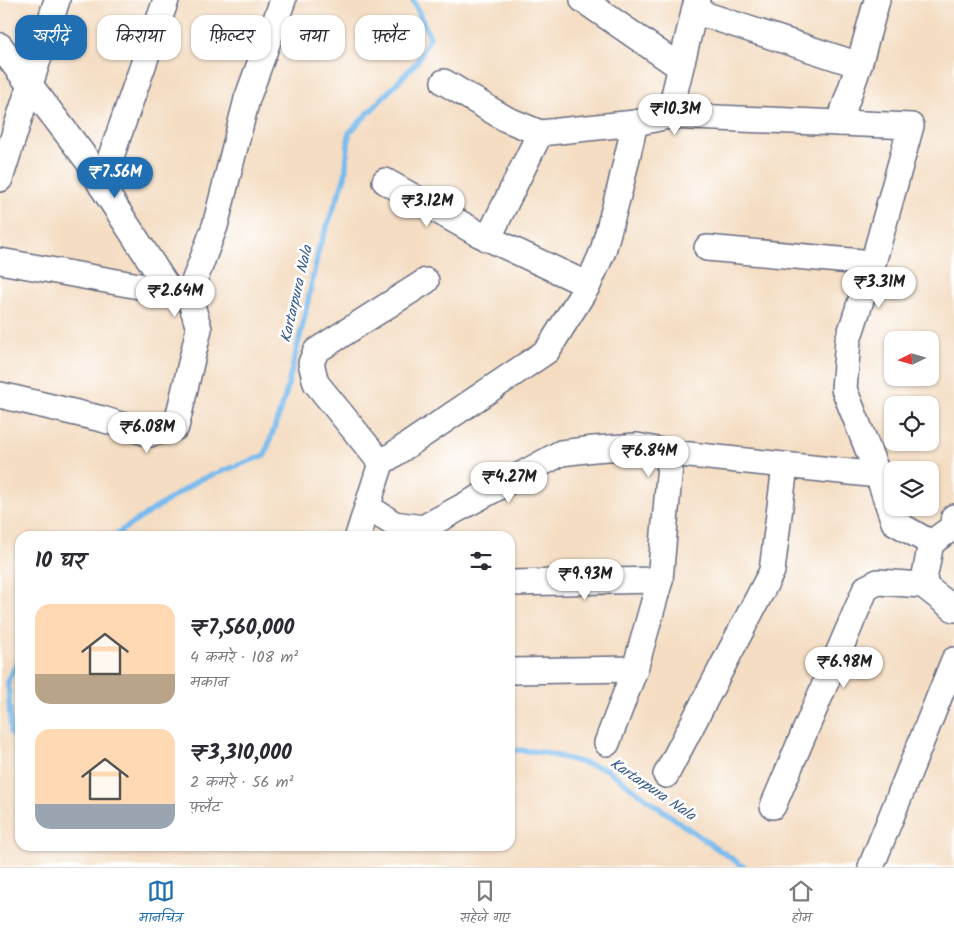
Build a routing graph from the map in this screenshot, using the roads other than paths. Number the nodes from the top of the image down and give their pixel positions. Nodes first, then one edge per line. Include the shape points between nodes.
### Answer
1 (57, 0) edge
2 (166, 0) edge
3 (283, 0) edge
4 (583, 0) edge
5 (877, 0) edge
6 (695, 5) edge
7 (0, 46) edge
8 (859, 65) junction
9 (680, 67) junction
10 (444, 82) dead end
11 (29, 86) junction
12 (669, 116) junction
13 (635, 123) junction
14 (839, 123) junction
15 (540, 133) junction
16 (0, 179) edge
17 (385, 181) dead end
18 (101, 185) junction
19 (488, 239) junction
20 (706, 248) dead end
21 (0, 261) edge
22 (873, 263) junction
23 (426, 281) dead end
24 (588, 285) junction
25 (180, 293) junction
26 (0, 395) edge
27 (671, 453) junction
28 (381, 463) junction
29 (785, 466) junction
30 (878, 475) junction
31 (368, 508) junction
32 (953, 524) edge
33 (360, 531) edge
34 (420, 531) edge
35 (426, 531) edge
36 (931, 543) junction
37 (660, 580) junction
38 (515, 583) edge
39 (923, 585) junction
40 (954, 609) edge
41 (954, 660) edge
42 (635, 670) junction
43 (515, 671) edge
44 (607, 743) dead end
45 (666, 776) dead end
46 (773, 806) dead end
47 (871, 867) edge

1 - 11 street
2 - 18 street
3 - 25 street via 247,99 215,226
4 - 9 street
5 - 8 street
6 - 8 street
6 - 9 street
7 - 11 street
8 - 14 street
9 - 12 street
10 - 15 street via 506,119
11 - 16 street
11 - 18 street via 91,165
12 - 13 street
12 - 14 street
13 - 15 street
13 - 24 street via 603,250
14 - 22 street via 911,126
15 - 19 street
17 - 19 street
18 - 25 street
19 - 24 street
20 - 22 street
21 - 25 street
22 - 30 street via 848,340 844,390
23 - 28 street via 316,351 311,363 316,383
24 - 28 street via 547,351
25 - 26 street via 199,329 176,427 150,434
27 - 29 street
27 - 35 street via 637,446 560,453
27 - 37 street
28 - 31 street
29 - 30 street
29 - 45 street via 772,571
30 - 36 street via 894,522
31 - 33 street
31 - 34 street via 394,524
32 - 36 street
36 - 39 street
37 - 38 street
37 - 42 street
39 - 40 street
39 - 46 street via 878,582 866,588
41 - 47 street
42 - 43 street
42 - 44 street

